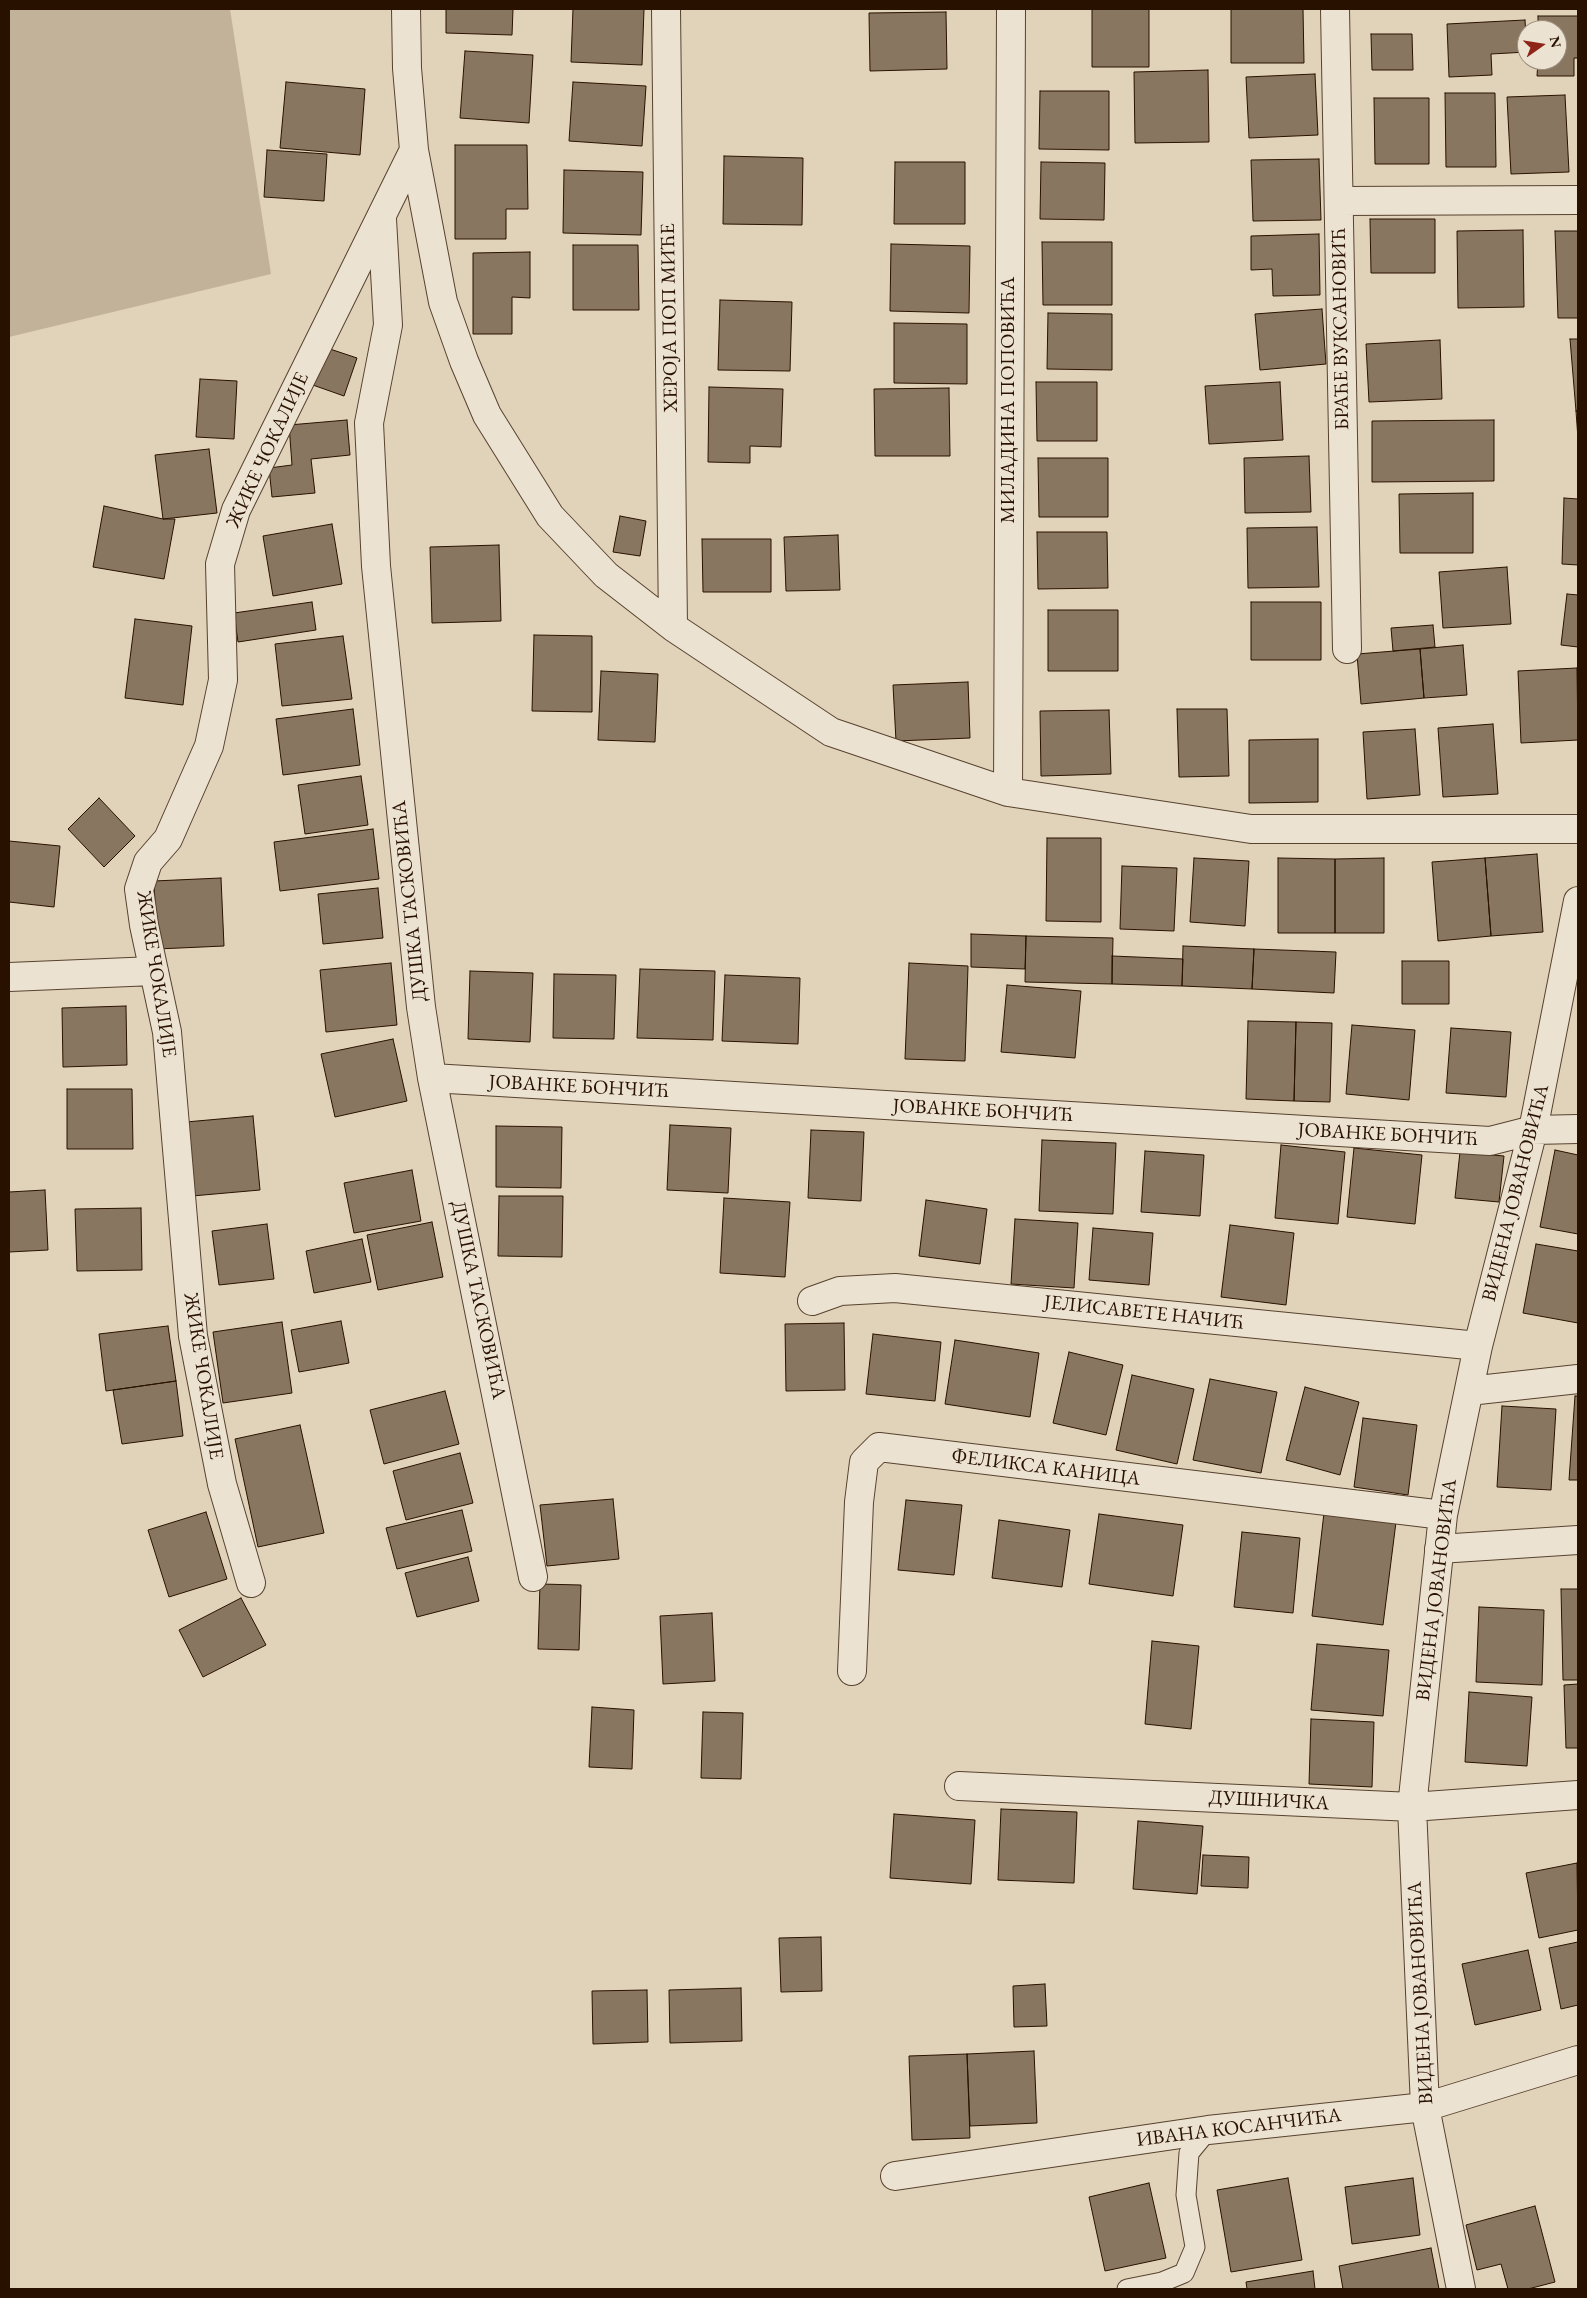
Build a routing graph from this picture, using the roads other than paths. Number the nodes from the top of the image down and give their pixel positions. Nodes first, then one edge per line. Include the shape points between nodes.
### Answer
1 (406, 9) edge
2 (666, 9) edge
3 (1011, 9) edge
4 (1335, 9) edge
5 (414, 150) junction
6 (1578, 200) edge
7 (1339, 201) junction
8 (382, 217) junction
9 (673, 627) junction
10 (1347, 650) dead end
11 (1008, 792) junction
12 (1578, 829) edge
13 (1578, 901) edge
14 (154, 971) junction
15 (9, 976) edge
16 (432, 1078) junction
17 (1533, 1130) junction
18 (1578, 1130) edge
19 (812, 1301) dead end
20 (1478, 1346) junction
21 (1578, 1379) edge
22 (1469, 1391) junction
23 (1443, 1515) junction
24 (1578, 1540) edge
25 (1439, 1549) junction
26 (533, 1577) dead end
27 (251, 1584) dead end
28 (852, 1671) dead end
29 (959, 1786) dead end
30 (1578, 1795) edge
31 (1412, 1807) junction
32 (1578, 2060) edge
33 (1425, 2107) junction
34 (1208, 2130) junction
35 (895, 2176) dead end
36 (1127, 2289) edge
37 (1461, 2289) edge

1 - 5 street
2 - 9 street, ХЕРОЈА ПОП МИЋЕ
3 - 11 street, МИЛАДИНА ПОПОВИЋА
4 - 7 street, БРАЋЕ ВУКСАНОВИЋ
5 - 8 street, ЖИКЕ ЧОКАЛИЈЕ
5 - 9 street via 443,302 487,415 550,516 606,575
6 - 7 street
7 - 10 street, БРАЋЕ ВУКСАНОВИЋ
8 - 14 street, ЖИКЕ ЧОКАЛИЈЕ via 233,519 220,564 222,680 209,746 168,839 148,862 140,889
8 - 16 street, ДУШКА ТАСКОВИЋА via 388,325 369,423 376,566 421,1007
9 - 11 street via 831,732
11 - 12 street via 1251,829
13 - 17 street, ВИДЕНА ЈОВАНОВИЋА
14 - 15 street
14 - 27 street, ЖИКЕ ЧОКАЛИЈЕ via 167,1032 193,1336 222,1484
16 - 17 street, ЈОВАНКЕ БОНЧИЋ via 1490,1141
16 - 26 street, ДУШКА ТАСКОВИЋА
17 - 18 street, ЈОВАНКЕ БОНЧИЋ
17 - 20 street, ВИДЕНА ЈОВАНОВИЋА
19 - 20 street, ЈЕЛИСАВЕТЕ НАЧИЋ via 840,1291 895,1288
20 - 22 street, ВИДЕНА ЈОВАНОВИЋА
21 - 22 street
22 - 23 street, ВИДЕНА ЈОВАНОВИЋА
23 - 25 street, ВИДЕНА ЈОВАНОВИЋА
23 - 28 street, ФЕЛИКСА КАНИЦА via 879,1448 864,1462 859,1502
24 - 25 street
25 - 31 street, ВИДЕНА ЈОВАНОВИЋА
29 - 31 street, ДУШНИЧКА
30 - 31 street, ДУШНИЧКА
31 - 33 street, ВИДЕНА ЈОВАНОВИЋА
32 - 33 street, ИВАНА КОСАНЧИЋА
33 - 34 street, ИВАНА КОСАНЧИЋА
33 - 37 street, ВИДЕНА ЈОВАНОВИЋА
34 - 35 street, ИВАНА КОСАНЧИЋА
34 - 36 lane via 1188,2154 1186,2195 1195,2247 1184,2273 1162,2282

